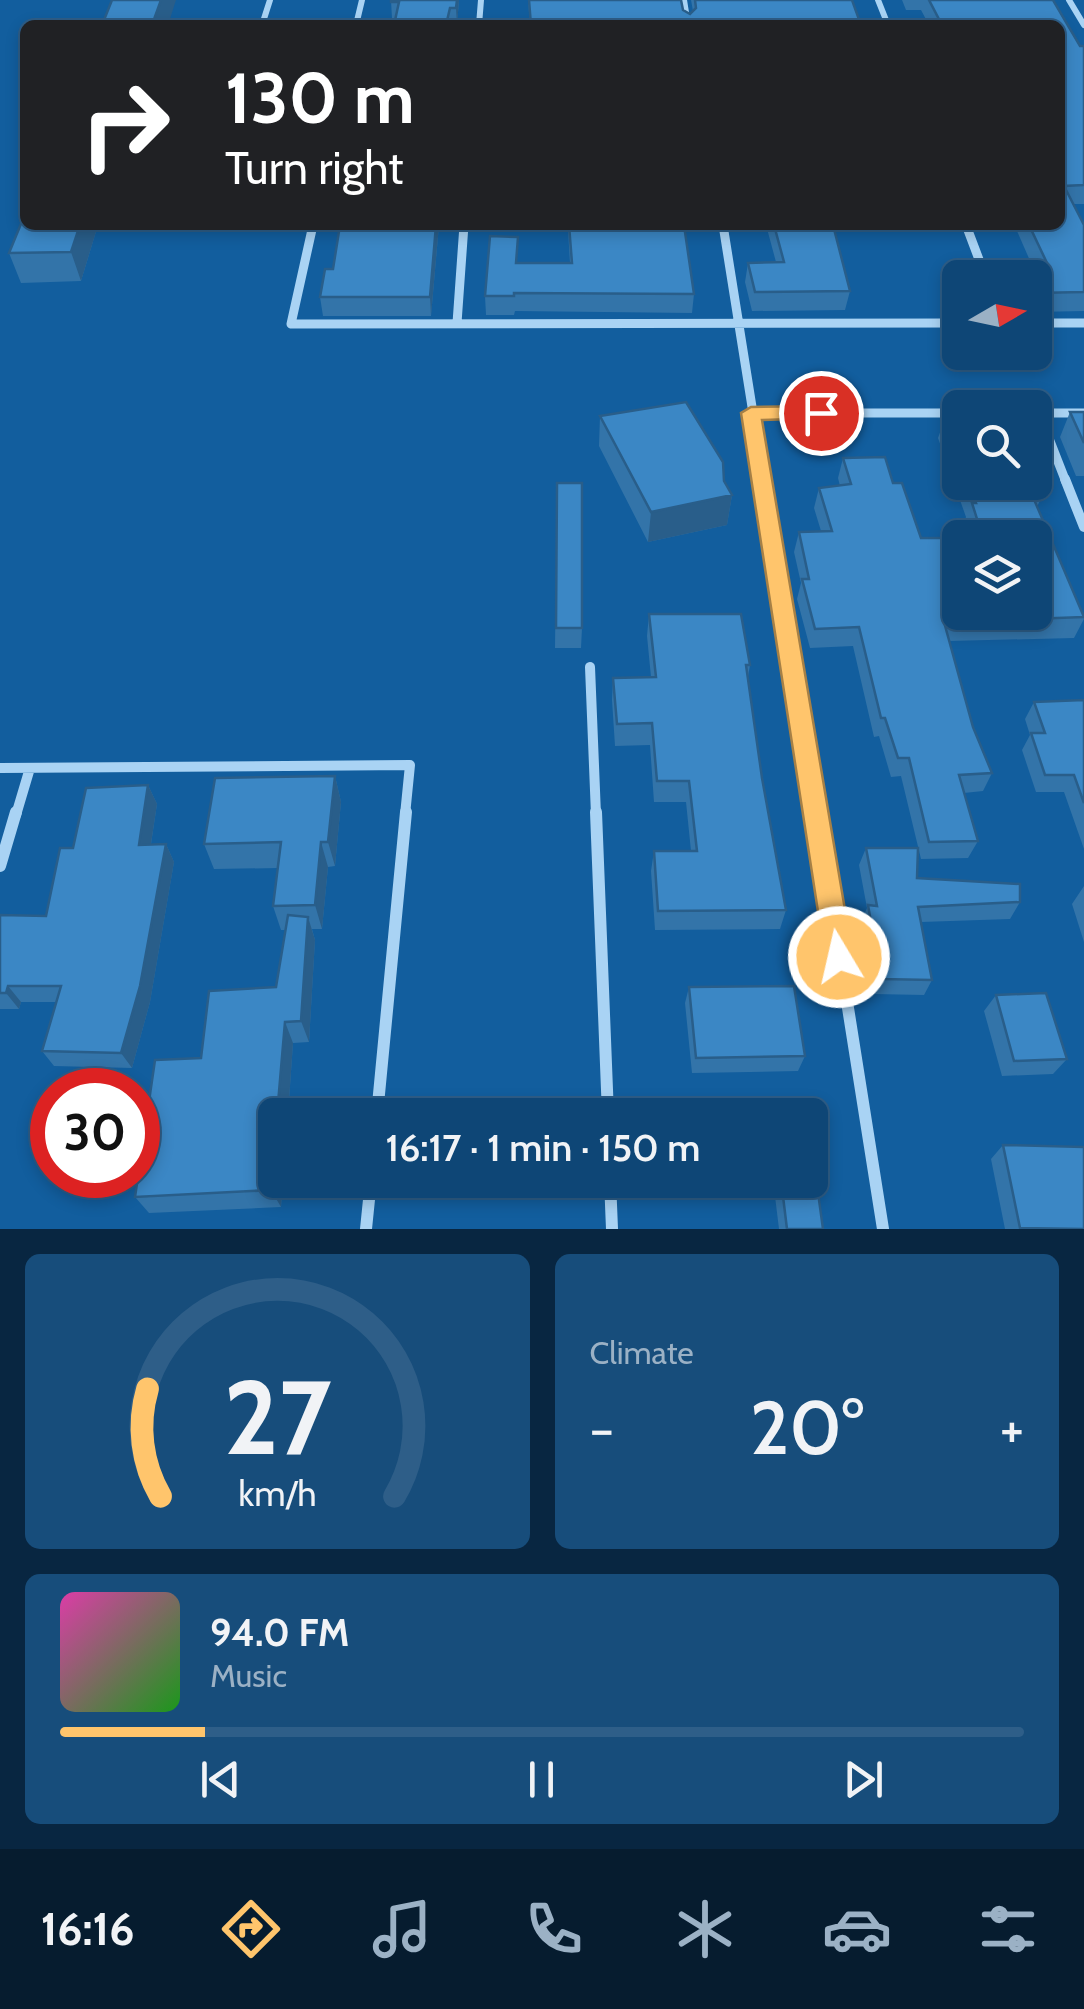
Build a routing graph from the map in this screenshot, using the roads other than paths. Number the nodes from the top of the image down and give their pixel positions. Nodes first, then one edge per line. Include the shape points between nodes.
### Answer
1 (1069, 0) edge
2 (1084, 24) edge
3 (311, 230) edge
4 (464, 230) edge
5 (724, 230) edge
6 (968, 230) edge
7 (979, 260) edge
8 (1052, 322) edge
9 (1084, 322) edge
10 (457, 323) junction
11 (740, 323) junction
12 (942, 323) edge
13 (751, 413) junction
14 (942, 413) edge
15 (1052, 413) edge
16 (1084, 413) edge
17 (1052, 449) edge
18 (1084, 527) edge
19 (590, 668) dead end
20 (0, 768) edge
21 (30, 768) junction
22 (0, 866) edge
23 (379, 1098) edge
24 (607, 1098) edge
25 (369, 1198) edge
26 (611, 1198) edge
27 (366, 1229) edge
28 (612, 1229) edge
29 (883, 1229) edge

1 - 2 street
3 - 10 street via 291,324
4 - 10 street
5 - 11 street
6 - 7 street
8 - 9 street
10 - 11 street
11 - 12 street
11 - 13 street
13 - 14 street
13 - 29 street
15 - 16 street
17 - 18 street
19 - 24 street
20 - 21 street
21 - 22 street
21 - 23 street via 410,765
25 - 27 street
26 - 28 street

